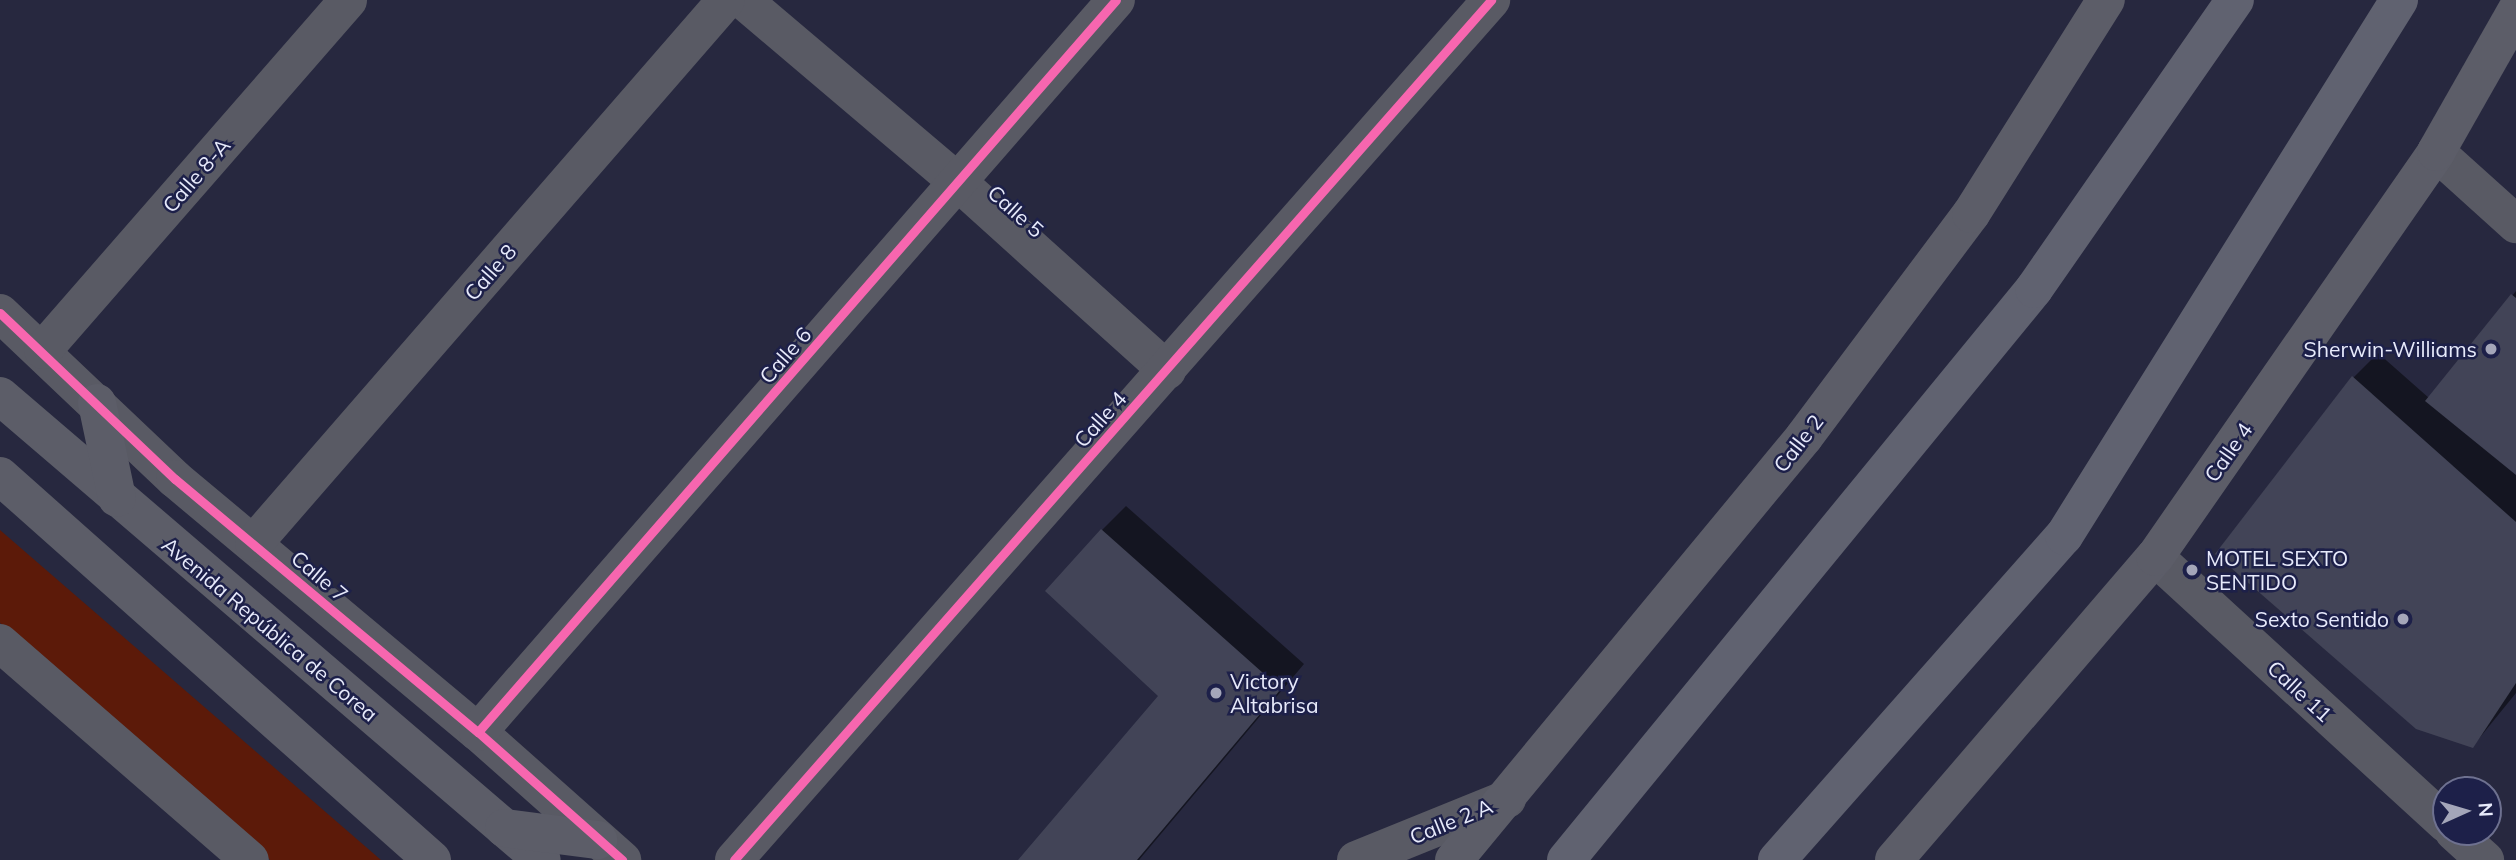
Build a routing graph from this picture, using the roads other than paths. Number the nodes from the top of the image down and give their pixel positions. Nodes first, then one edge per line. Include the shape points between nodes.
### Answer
1 (348, 0) edge
2 (726, 0) edge
3 (743, 0) edge
4 (1116, 0) edge
5 (1491, 0) edge
6 (2106, 0) edge
7 (2235, 0) edge
8 (2399, 0) edge
9 (2516, 11) edge
10 (2436, 152) junction
11 (959, 183) junction
12 (2516, 224) edge
13 (0, 313) edge
14 (43, 350) junction
15 (1167, 370) junction
16 (0, 396) edge
17 (97, 403) junction
18 (0, 476) edge
19 (117, 498) junction
20 (254, 543) junction
21 (2155, 557) junction
22 (0, 643) edge
23 (478, 732) junction
24 (1507, 799) junction
25 (2432, 811) edge
26 (504, 828) junction
27 (2470, 846) edge
28 (610, 850) edge
29 (250, 860) edge
30 (432, 860) edge
31 (542, 860) edge
32 (734, 860) edge
33 (1356, 860) edge
34 (1454, 860) edge
35 (1566, 860) edge
36 (1777, 860) edge
37 (1895, 860) edge
38 (2485, 860) edge

1 - 14 street, Calle 8-A
2 - 20 street, Calle 8
3 - 11 street, Calle 5
4 - 11 street, Calle 6
5 - 15 street, Calle 4
6 - 24 main road, Calle 2 via 1971,214 1804,437
7 - 35 highway via 2034,289
8 - 36 highway via 2064,536
9 - 10 main road, Calle 4
10 - 12 street
10 - 21 main road, Calle 4
11 - 15 street, Calle 5
11 - 23 street, Calle 6
13 - 14 street, Calle 7
14 - 17 street, Calle 7
15 - 32 street, Calle 4
16 - 19 main road, Avenida República de Corea
17 - 19 main road
17 - 20 street, Calle 7 via 175,479
18 - 30 main road
19 - 26 main road, Avenida República de Corea
20 - 23 street, Calle 7
21 - 25 street, Calle 11
21 - 37 main road, Calle 4
22 - 29 street
23 - 28 street, Calle 7
24 - 33 street, Calle 2 A
24 - 34 main road, Calle 2
26 - 28 main road
26 - 31 main road, Avenida República de Corea
27 - 38 street

